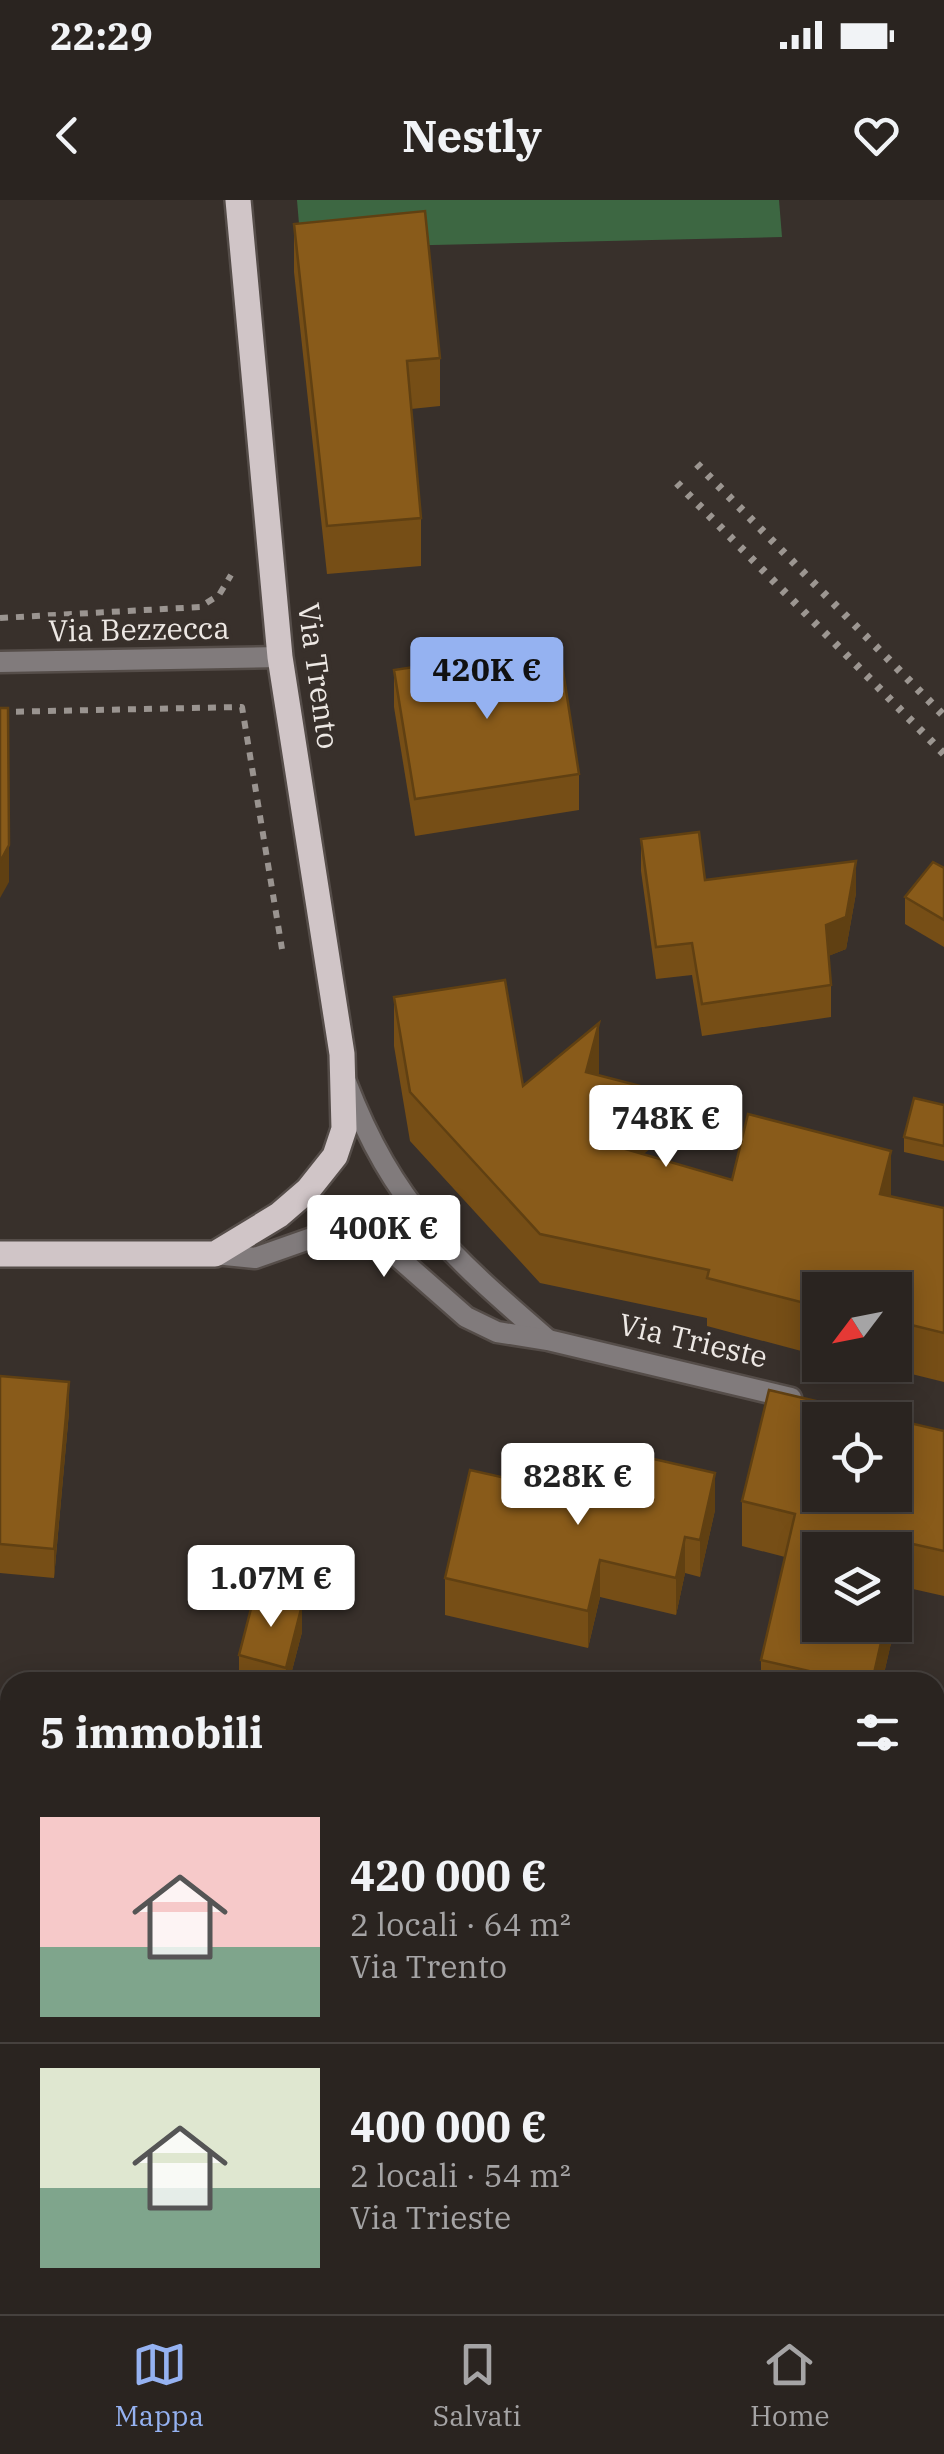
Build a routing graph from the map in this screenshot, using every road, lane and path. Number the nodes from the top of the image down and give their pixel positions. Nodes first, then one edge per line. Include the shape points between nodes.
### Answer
1 (238, 200) edge
2 (219, 595) dead end
3 (0, 618) edge
4 (280, 657) junction
5 (0, 662) edge
6 (0, 712) edge
7 (282, 952) dead end
8 (346, 1081) junction
9 (0, 1254) edge
10 (216, 1254) junction
11 (548, 1340) junction
12 (806, 1402) edge

1 - 4 main road, Via Trento
2 - 3 path via 200,607
4 - 5 street, Via Bezzecca
4 - 8 main road, Via Trento
6 - 7 path via 242,706
8 - 10 main road, Via Trento via 344,1130 335,1156 297,1202
8 - 11 street, Via Trieste via 395,1187 458,1260
9 - 10 main road, Via Trieste
10 - 11 street, Via Trieste via 255,1258 326,1233 362,1235 383,1244 466,1316 496,1332
11 - 12 street, Via Trieste

